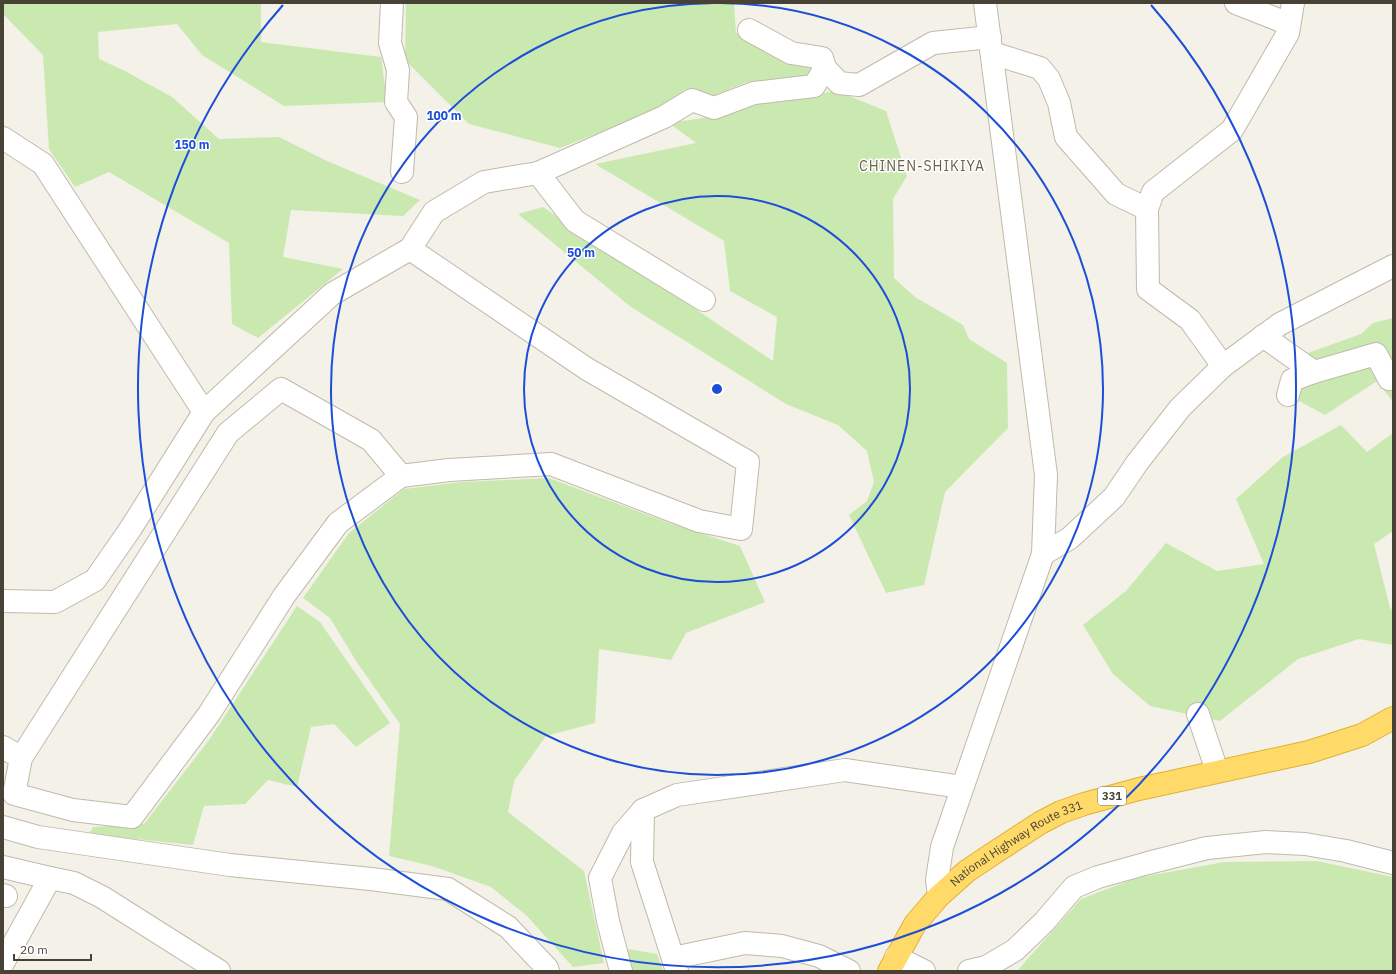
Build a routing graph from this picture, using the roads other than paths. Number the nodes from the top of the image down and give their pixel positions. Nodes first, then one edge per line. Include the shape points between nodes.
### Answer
1 (392, 3) edge
2 (985, 3) edge
3 (1236, 3) edge
4 (1291, 13) edge
5 (748, 30) dead end
6 (991, 45) junction
7 (824, 68) junction
8 (3, 138) edge
9 (402, 172) dead end
10 (538, 173) junction
11 (1147, 210) junction
12 (410, 249) junction
13 (1393, 266) edge
14 (704, 300) dead end
15 (1263, 336) junction
16 (1223, 366) junction
17 (1314, 372) junction
18 (1388, 379) dead end
19 (1288, 395) dead end
20 (204, 412) junction
21 (401, 476) junction
22 (1043, 554) junction
23 (3, 601) edge
24 (1198, 714) dead end
25 (1393, 718) edge
26 (12, 752) edge
27 (1217, 771) junction
28 (962, 787) junction
29 (643, 810) junction
30 (3, 827) edge
31 (1393, 863) edge
32 (3, 867) edge
33 (50, 878) junction
34 (939, 896) junction
35 (3, 963) edge
36 (675, 964) edge
37 (892, 964) edge
38 (219, 971) edge
39 (548, 971) edge
40 (621, 971) edge
41 (849, 971) edge
42 (924, 971) edge
43 (969, 971) edge

1 - 9 street via 390,43 398,70 396,102 406,117
2 - 6 street
3 - 4 street
4 - 11 street via 1288,33 1232,130 1153,192
5 - 7 street via 791,53 822,58
6 - 7 street via 933,42 859,85 838,83
6 - 11 street via 1040,68 1049,79 1059,103 1066,137 1116,194
6 - 22 street via 1046,475
7 - 10 street via 814,86 754,92 714,108 692,100 664,117
8 - 20 street via 43,164
10 - 12 street via 484,182 434,212
10 - 14 street via 574,221
11 - 16 street via 1148,289 1190,320
12 - 20 street via 332,294
12 - 21 street via 587,369 748,462 741,529 699,521 551,464 449,470
13 - 15 street via 1280,324
15 - 16 street
15 - 17 street
16 - 22 street via 1180,408 1114,497 1070,538
17 - 18 street via 1376,354
17 - 19 street via 1292,380
20 - 23 street via 95,580 55,602
21 - 26 street via 338,523 284,596 209,714 132,817 73,810 14,794
21 - 26 street via 371,440 281,390 228,433
22 - 28 street
24 - 27 street
25 - 27 highway, National Highway Route 331 / 331 via 1362,734 1309,752
27 - 34 highway, National Highway Route 331 / 331 via 1139,789 1061,812 994,853
28 - 29 street via 845,770 677,794
28 - 34 street via 942,846 937,880
29 - 36 street via 642,862
29 - 40 street via 624,833 600,878
30 - 39 street via 38,837 230,865 371,878 448,889 508,927
31 - 43 street via 1305,844 1266,842 1207,848 1155,861 1098,877 1074,887 1044,922 1015,950 986,967
32 - 33 street
33 - 35 street
33 - 38 street via 74,883 102,897
34 - 37 highway, National Highway Route 331 / 331 via 915,924
36 - 41 street via 745,943 782,946 819,956
37 - 42 street

